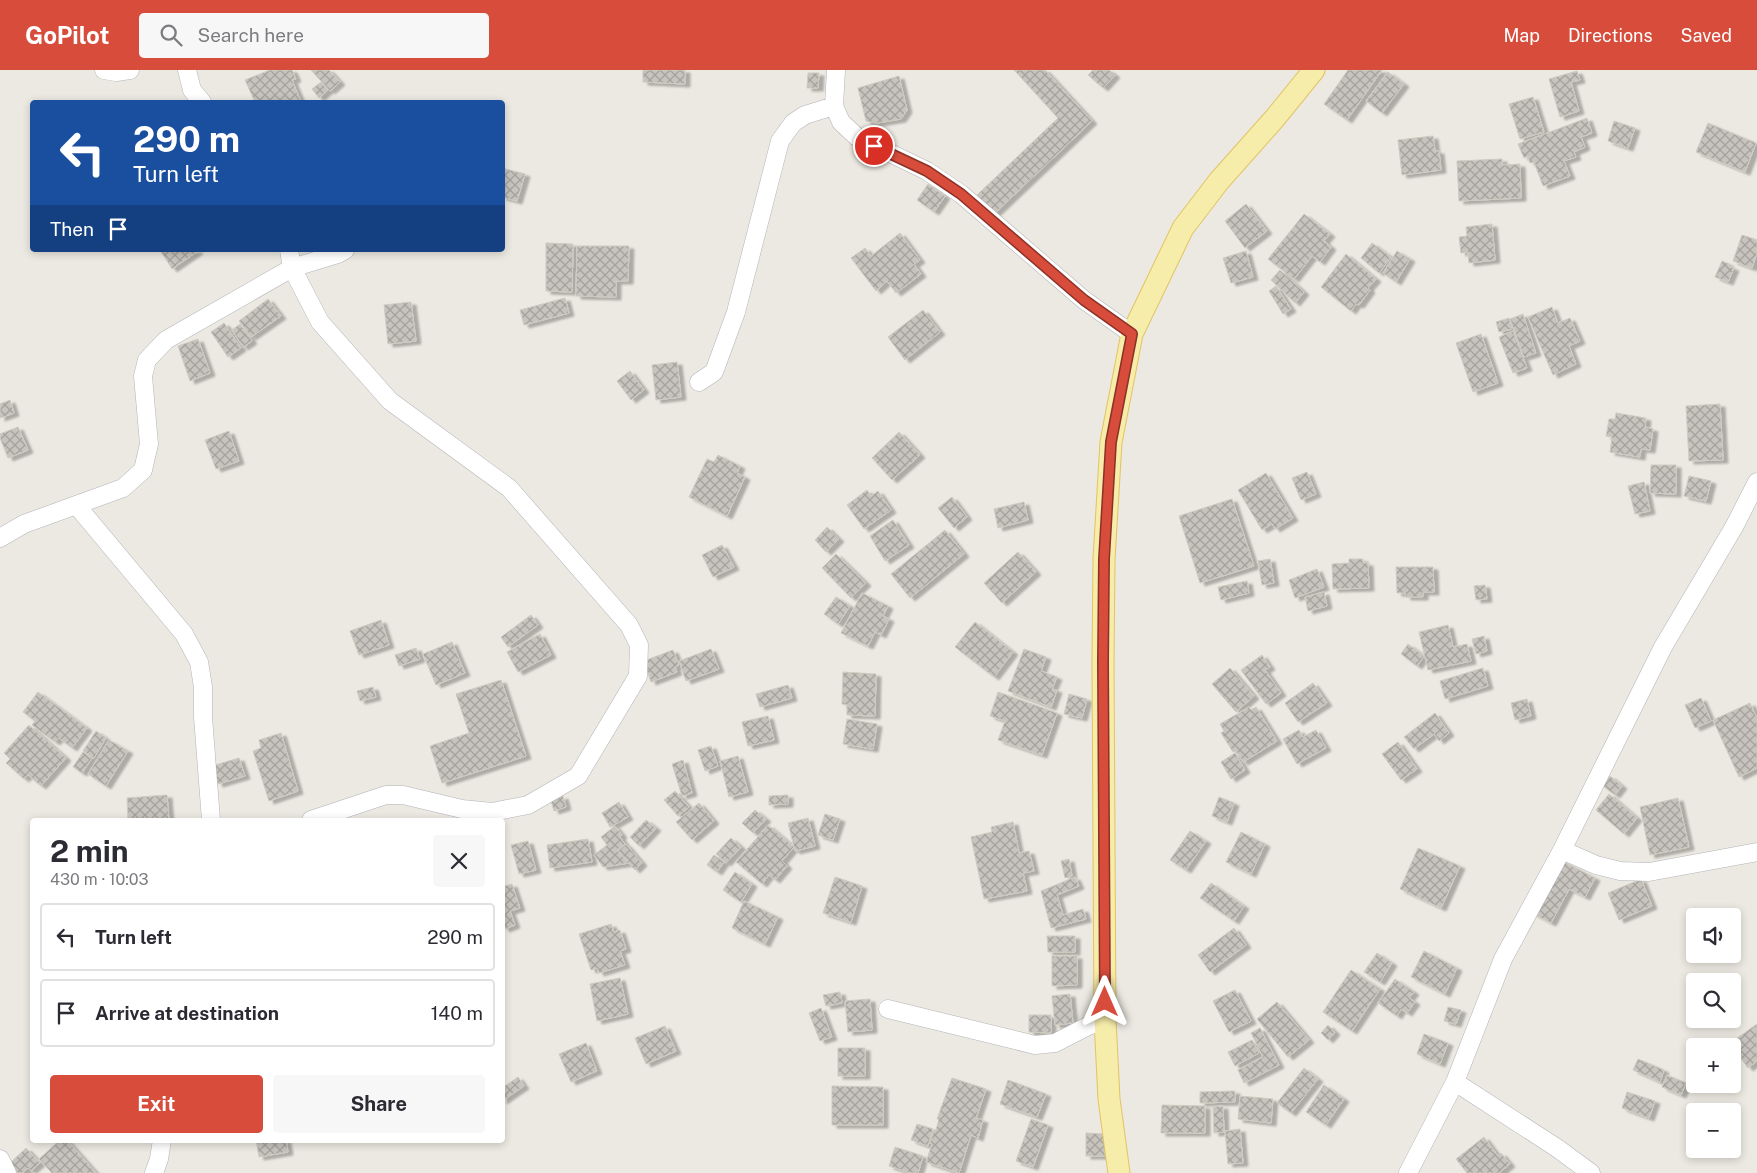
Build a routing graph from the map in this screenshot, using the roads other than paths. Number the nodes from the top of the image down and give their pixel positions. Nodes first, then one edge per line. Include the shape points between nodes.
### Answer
1 (104, 70) edge
2 (130, 70) edge
3 (187, 70) edge
4 (836, 70) edge
5 (1314, 70) edge
6 (200, 100) edge
7 (834, 106) junction
8 (289, 252) edge
9 (342, 252) edge
10 (292, 268) junction
11 (1132, 334) junction
12 (699, 382) dead end
13 (1757, 482) edge
14 (77, 506) junction
15 (0, 538) edge
16 (211, 818) edge
17 (317, 818) edge
18 (1562, 850) junction
19 (1757, 852) edge
20 (888, 1008) dead end
21 (1105, 1020) junction
22 (1455, 1082) junction
23 (162, 1143) edge
24 (0, 1159) edge
25 (7, 1173) edge
26 (154, 1173) edge
27 (1119, 1173) edge
28 (1408, 1173) edge
29 (1591, 1173) edge

1 - 2 street
3 - 6 street via 192,90
4 - 7 street
5 - 11 main road via 1183,228
7 - 11 street via 841,122 857,138 927,171 961,194 1084,300
7 - 12 street via 805,115 793,123 780,141 736,312 714,372
8 - 10 street
9 - 10 street
10 - 14 street via 166,340 147,360 143,376 149,444 143,470 123,488
10 - 17 street via 320,322 390,401 509,488 629,625 639,645 638,676 578,776 528,805 492,812 462,809 403,795 386,795
11 - 21 main road via 1111,442 1104,559
13 - 18 street via 1663,647
14 - 15 street via 24,524
14 - 16 street via 184,634 199,662
18 - 19 street via 1596,865 1620,871 1649,872
18 - 22 street via 1503,959
20 - 21 street via 1035,1045 1055,1043
21 - 27 main road via 1109,1099
22 - 28 street
22 - 29 street
23 - 26 street
24 - 25 street

